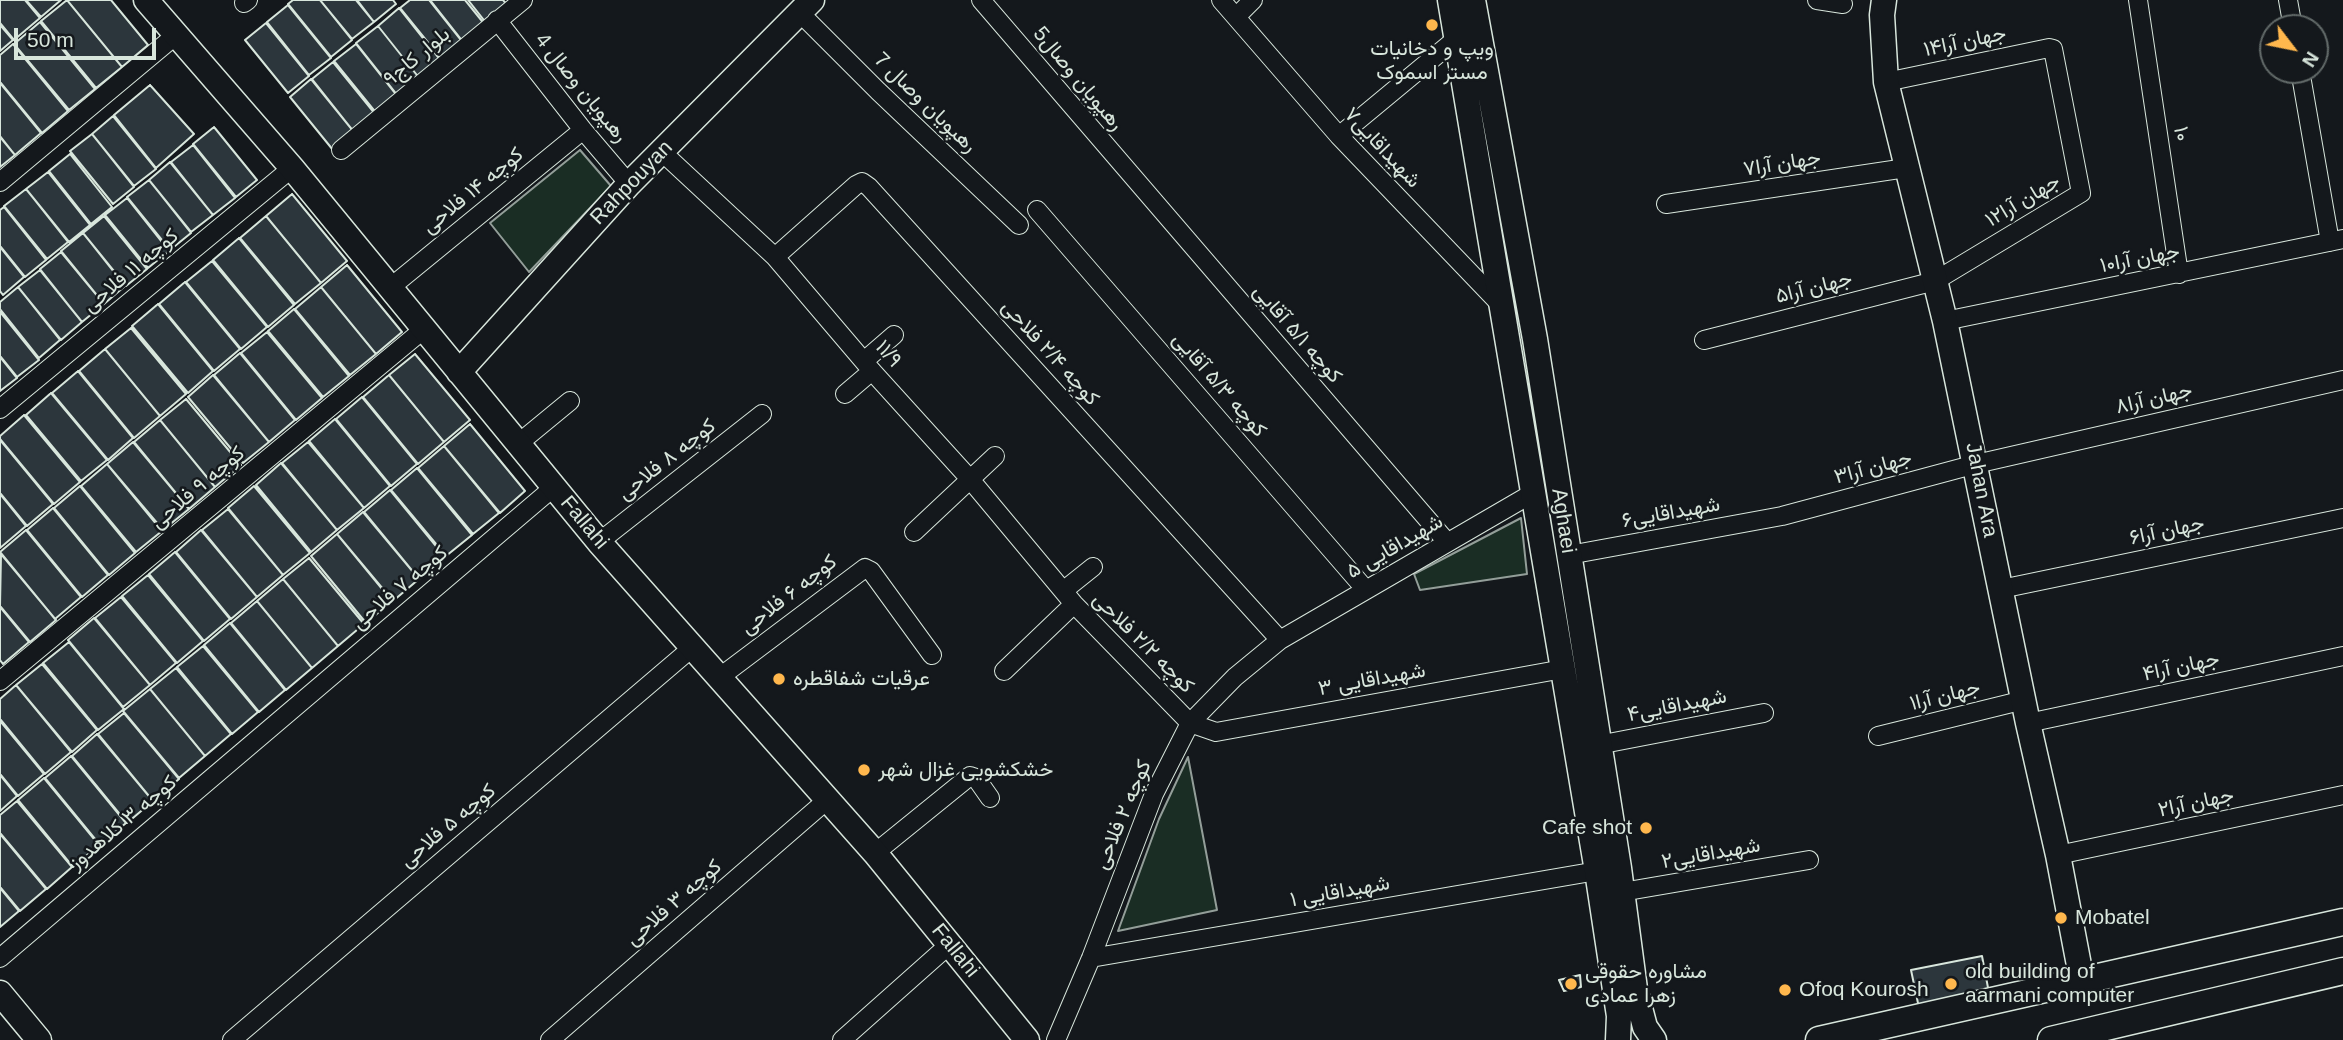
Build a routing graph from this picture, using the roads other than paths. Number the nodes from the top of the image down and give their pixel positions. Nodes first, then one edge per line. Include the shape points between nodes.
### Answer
1 (146, 0) edge
2 (523, 0) edge
3 (981, 0) edge
4 (1221, 0) edge
5 (1253, 0) edge
6 (1450, 0) edge
7 (1473, 0) edge
8 (1817, 0) edge
9 (1884, 0) edge
10 (2138, 0) edge
11 (1843, 4) dead end
12 (806, 6) edge
13 (1236, 17) junction
14 (497, 20) junction
15 (176, 35) junction
16 (1456, 39) junction
17 (2053, 49) joint
18 (1886, 82) junction
19 (2303, 84) edge
20 (583, 130) junction
21 (1339, 136) junction
22 (341, 150) dead end
23 (662, 152) junction
24 (1113, 155) joint
25 (292, 168) junction
26 (1906, 168) junction
27 (0, 182) edge
28 (629, 184) junction
29 (1665, 204) dead end
30 (1037, 210) dead end
31 (1019, 225) dead end
32 (2337, 241) edge
33 (775, 257) junction
34 (2179, 274) junction
35 (1935, 281) junction
36 (391, 287) junction
37 (1500, 304) junction
38 (1945, 320) junction
39 (424, 329) junction
40 (894, 335) dead end
41 (1704, 340) dead end
42 (868, 366) junction
43 (459, 372) junction
44 (2343, 380) edge
45 (845, 394) dead end
46 (570, 401) dead end
47 (0, 409) edge
48 (762, 414) dead end
49 (519, 443) junction
50 (995, 456) dead end
51 (1976, 464) junction
52 (970, 478) junction
53 (554, 487) junction
54 (1533, 493) junction
55 (1782, 516) joint
56 (2343, 518) edge
57 (914, 532) dead end
58 (599, 542) junction
59 (1447, 542) junction
60 (1569, 555) junction
61 (1093, 567) dead end
62 (2001, 589) junction
63 (1366, 590) junction
64 (1069, 598) junction
65 (1280, 640) junction
66 (693, 646) junction
67 (932, 655) dead end
68 (2343, 656) edge
69 (1563, 669) junction
70 (1004, 671) dead end
71 (720, 677) junction
72 (0, 681) edge
73 (2026, 711) junction
74 (1765, 713) dead end
75 (276, 723) joint
76 (1190, 723) junction
77 (1878, 736) dead end
78 (1598, 745) junction
79 (2343, 795) edge
80 (990, 798) dead end
81 (827, 800) junction
82 (875, 853) junction
83 (2058, 855) junction
84 (1809, 860) dead end
85 (1597, 872) junction
86 (1611, 895) junction
87 (2343, 922) edge
88 (950, 944) junction
89 (0, 958) edge
90 (1091, 958) junction
91 (2343, 971) edge
92 (2082, 981) junction
93 (2, 1001) edge
94 (2104, 1034) edge
95 (1633, 1036) edge
96 (39, 1040) edge
97 (232, 1040) edge
98 (550, 1040) edge
99 (842, 1040) edge
100 (1027, 1040) edge
101 (1056, 1040) edge
102 (1819, 1040) edge
103 (2051, 1040) edge

1 - 15 street, Fallahi
2 - 14 street, بلوار کاج۹
3 - 24 street, رهپویان وصال5
4 - 13 street, شهیداقایی۷
5 - 13 street
6 - 16 street, Aghaei
7 - 60 street, Aghaei
8 - 11 street
9 - 18 street, Jahan Ara
10 - 34 street, ۱۰
12 - 23 street, Rahpouyan
12 - 31 street, 7 رهپویان وصال via 878,92
13 - 21 street, شهیداقایی۷
14 - 20 street, 4 رهپویان وصال
14 - 22 street, بلوار کاج۹
15 - 25 street, Fallahi
15 - 27 street
16 - 21 street
16 - 37 street, Aghaei
17 - 18 street, جهان آرا۱۴
17 - 35 street, جهان آرا۱۲ via 2081,193
18 - 26 street, Jahan Ara
19 - 32 street
20 - 28 street, 4 رهپویان وصال
20 - 36 street, کوچه ۱۴ فلاحی
21 - 37 street, شهیداقایی۷
23 - 28 street, Rahpouyan
23 - 33 street, ۱۱/۹
24 - 59 street, کوچه ۵/۱ آقایی
25 - 36 street, Fallahi
25 - 47 street, کوچه ۱۱ فلاحی
26 - 29 street, جهان آرا۷
26 - 35 street, Jahan Ara
28 - 43 street, Rahpouyan
30 - 63 street, کوچه ۵/۳ آقایی
32 - 34 street, جهان آرا۱۰
33 - 42 street, ۱۱/۹
33 - 65 street, کوچه ۲/۴ فلاحی via 856,185 869,187
34 - 38 street, جهان آرا۱۰
35 - 38 street, Jahan Ara
35 - 41 street, جهان آرا۵
36 - 39 street, Fallahi
37 - 54 street, Aghaei
38 - 51 street, Jahan Ara
39 - 43 street, Fallahi
39 - 72 street, کوچه ۹ فلاحی
40 - 42 street
42 - 45 street
42 - 52 street, ۱۱/۹
43 - 49 street, Fallahi
44 - 51 street, جهان آرا۸
46 - 49 street
48 - 58 street, کوچه ۸ فلاحی
49 - 53 street, Fallahi
50 - 52 street
51 - 55 street, جهان آرا۳
51 - 62 street, Jahan Ara
52 - 57 street
52 - 64 street, ۱۱/۹
53 - 58 street, Fallahi
53 - 75 street, کوچه ۷ فلاحی
54 - 59 street, ۵ شهیداقایی
54 - 69 street, Aghaei
55 - 60 street, شهیداقایی۶
56 - 62 street, جهان آرا۶
58 - 66 street, Fallahi
59 - 63 street, ۵ شهیداقایی
60 - 78 street, Aghaei
61 - 64 street
62 - 73 street, Jahan Ara
63 - 65 street, ۵ شهیداقایی
64 - 70 street, کوچه ۲/۲ فلاحی
64 - 76 street, کوچه ۲/۲ فلاحی
65 - 76 street, کوچه ۲ فلاحی
66 - 71 street, Fallahi
66 - 97 street, کوچه ۵ فلاحی
67 - 71 street, کوچه ۶ فلاحی via 865,568
68 - 73 street, جهان آرا۴
69 - 76 street, ۳ شهیداقایی via 1216,732
69 - 85 street, Aghaei
71 - 81 street, Fallahi
73 - 77 street, جهان آرا۱
73 - 83 street, Jahan Ara
74 - 78 street, شهیداقایی۴
75 - 89 street, کوچه ۳ کلاهدوز
76 - 90 street, کوچه ۲ فلاحی via 1149,807
78 - 86 street, Aghaei
79 - 83 street, جهان آرا۲
80 - 82 street via 970,776
81 - 82 street, Fallahi
81 - 98 street, کوچه ۳ فلاحی
82 - 88 street, Fallahi
83 - 92 street, Jahan Ara
84 - 86 street, شهیداقایی۲
85 - 86 street, Aghaei
85 - 90 street, ۱ شهیداقایی
86 - 95 street, Aghaei via 1635,989
87 - 92 main road
88 - 99 street
88 - 100 street, Fallahi
90 - 101 street, کوچه ۲ فلاحی
91 - 94 main road
92 - 102 main road
93 - 96 street
94 - 103 main road

